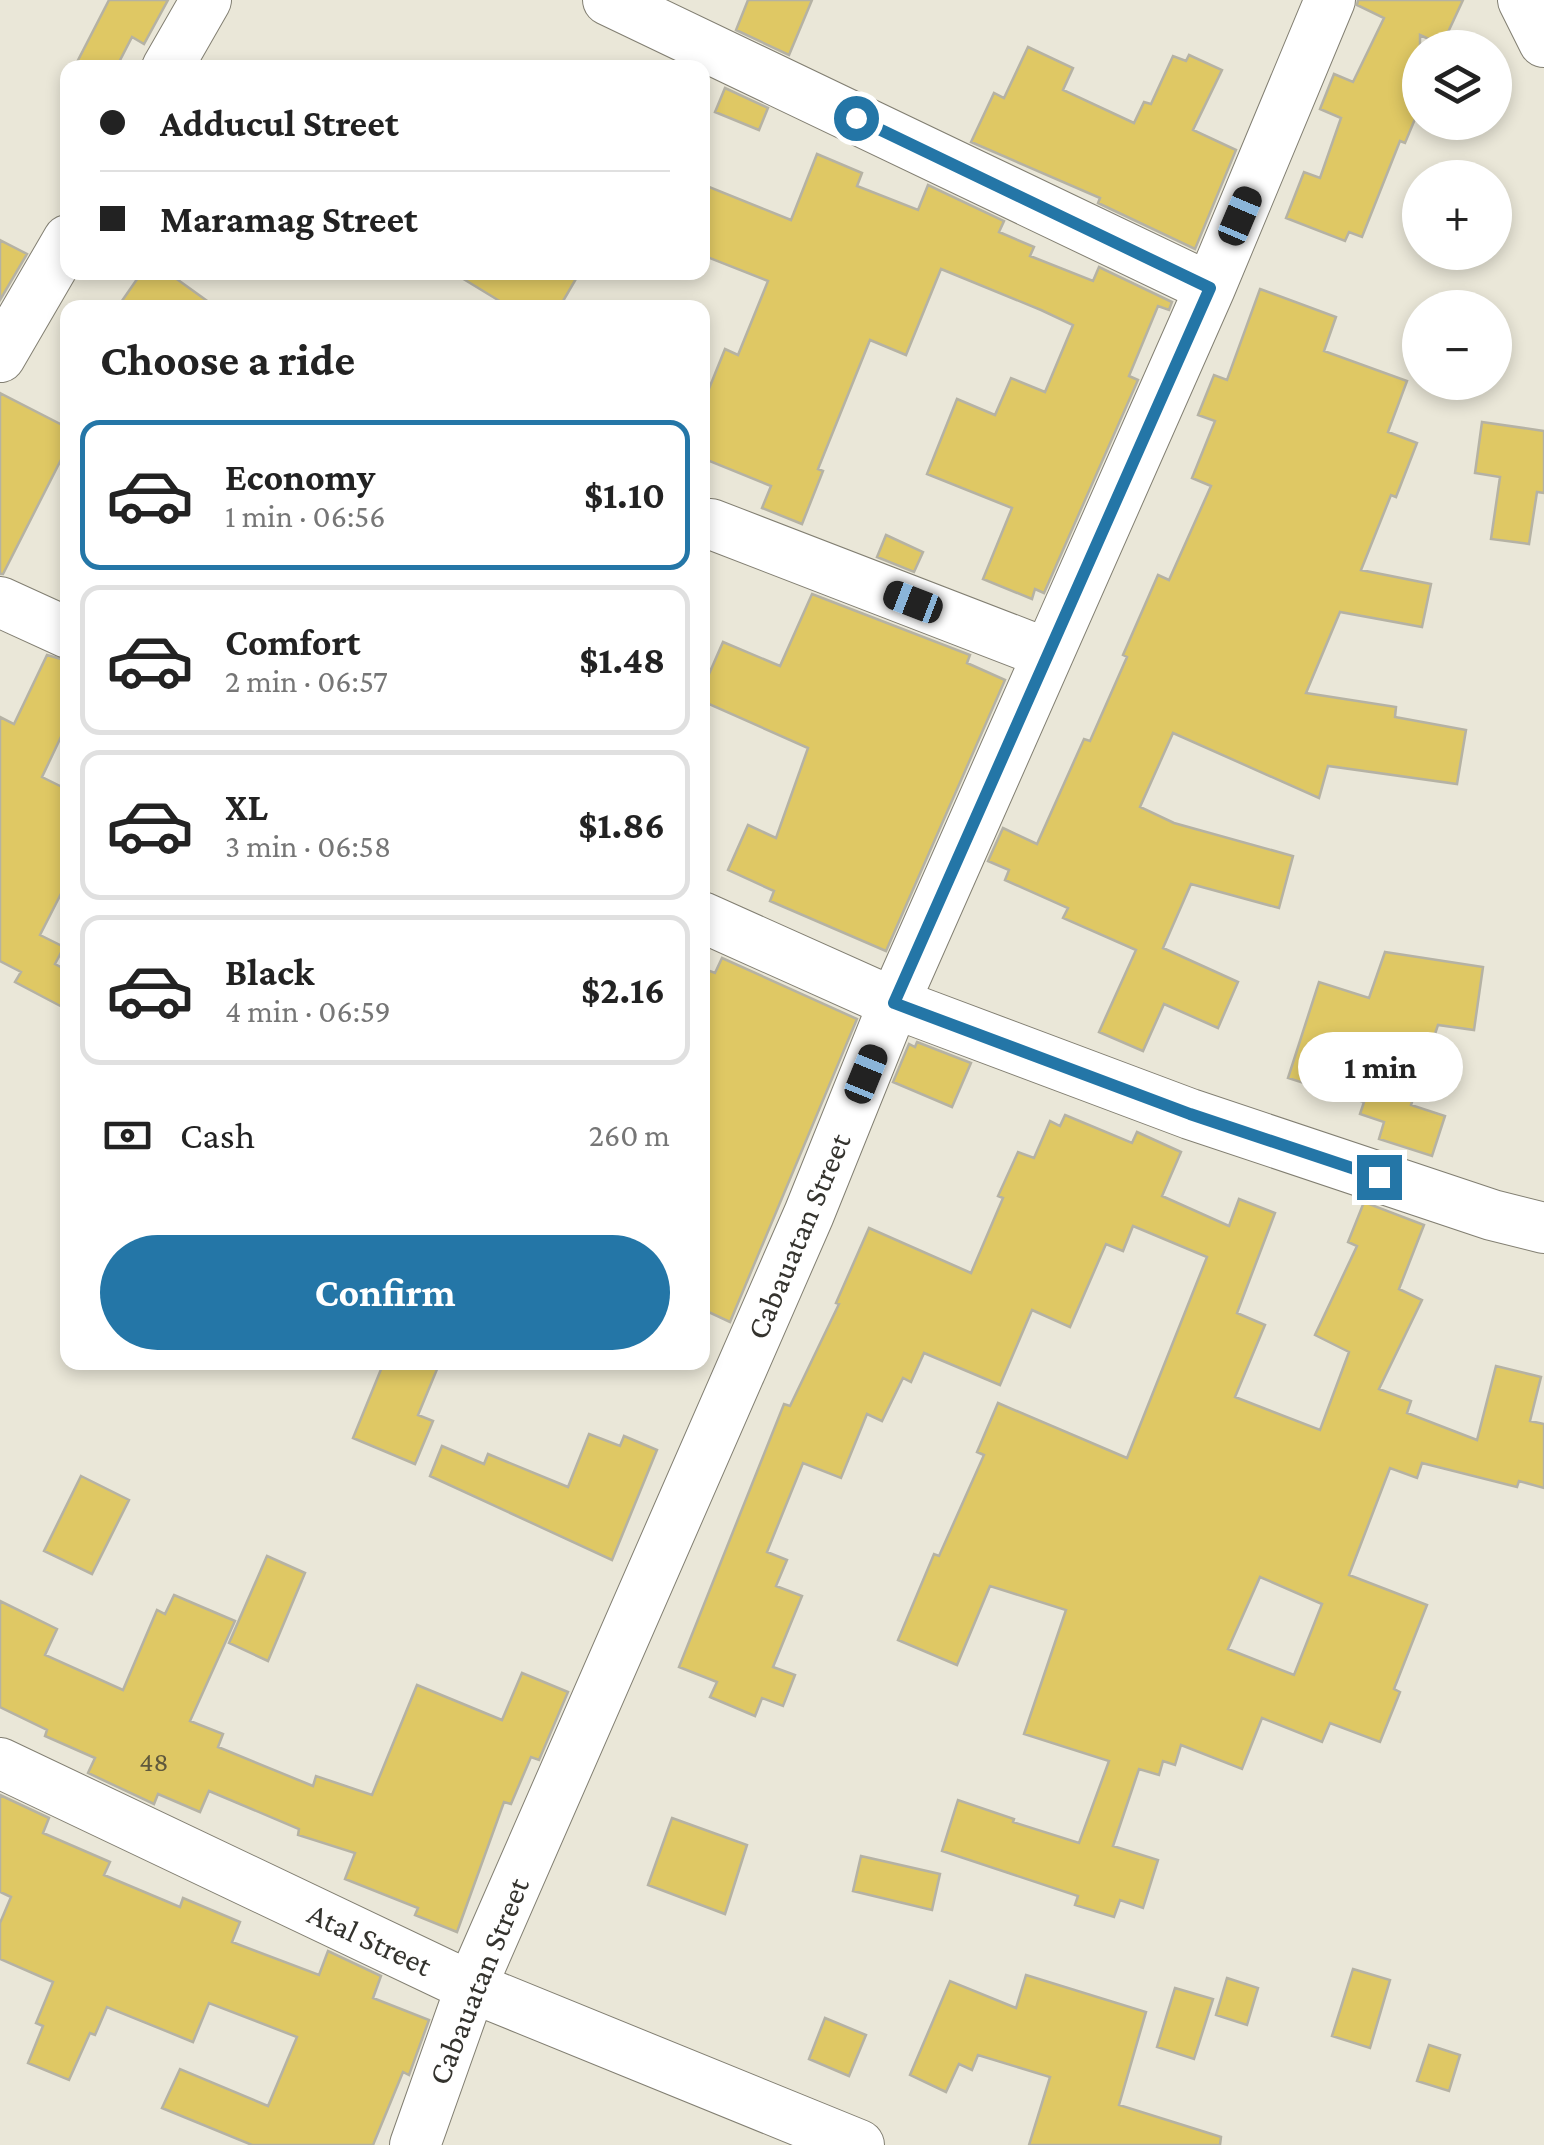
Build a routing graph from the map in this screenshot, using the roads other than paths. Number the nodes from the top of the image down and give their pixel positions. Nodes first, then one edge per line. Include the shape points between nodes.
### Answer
1 (206, 0) edge
2 (608, 0) edge
3 (1330, 0) edge
4 (1523, 0) edge
5 (1544, 42) edge
6 (172, 60) edge
7 (60, 254) edge
8 (1210, 288) junction
9 (0, 357) edge
10 (711, 524) dead end
11 (0, 602) edge
12 (60, 629) edge
13 (1048, 654) junction
14 (710, 921) edge
15 (894, 1003) junction
16 (1544, 1228) edge
17 (0, 1763) edge
18 (470, 1987) junction
19 (416, 2145) edge
20 (859, 2145) edge

1 - 6 street
2 - 8 street
3 - 8 street, Cabauatan Street
4 - 5 street
7 - 9 street
8 - 13 street, Cabauatan Street
10 - 13 street
11 - 12 street
13 - 15 street, Cabauatan Street
14 - 15 street
15 - 16 street via 1190,1114
15 - 18 street, Cabauatan Street via 810,1214
17 - 18 street, Atal Street
18 - 19 street, Cabauatan Street
18 - 20 street, Atal Street

